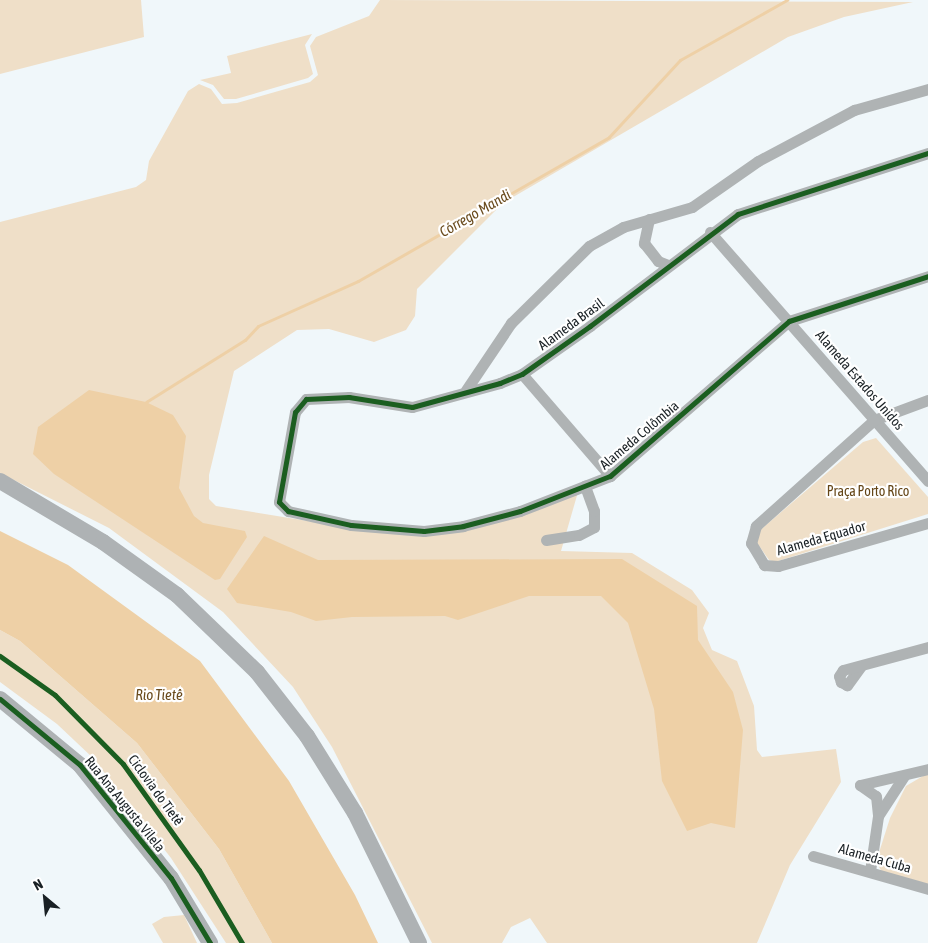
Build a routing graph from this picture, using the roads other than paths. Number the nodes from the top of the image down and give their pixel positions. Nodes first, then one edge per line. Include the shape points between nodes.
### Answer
1 (928, 89) edge
2 (928, 153) edge
3 (649, 219) junction
4 (710, 232) junction
5 (668, 265) junction
6 (928, 276) edge
7 (789, 321) junction
8 (522, 374) junction
9 (466, 390) junction
10 (928, 400) edge
11 (874, 420) junction
12 (610, 476) junction
13 (928, 480) edge
14 (0, 481) edge
15 (586, 486) junction
16 (279, 502) joint
17 (928, 523) edge
18 (546, 540) dead end
19 (928, 647) edge
20 (861, 666) dead end
21 (0, 699) edge
22 (928, 768) edge
23 (904, 776) junction
24 (878, 816) junction
25 (813, 856) dead end
26 (870, 871) junction
27 (928, 888) edge
28 (210, 943) edge
29 (419, 943) edge

1 - 3 street via 854,110 803,134 692,207
2 - 4 street, Alameda Brasil via 774,200 738,214
3 - 5 street via 644,243 658,262
3 - 9 street via 606,236 553,278 511,323
4 - 5 street, Alameda Brasil
4 - 7 street, Alameda Estados Unidos
5 - 8 street, Alameda Brasil
6 - 7 street, Alameda Colômbia
7 - 11 street, Alameda Estados Unidos
7 - 12 street, Alameda Colômbia
8 - 9 street, Alameda Brasil
8 - 12 street
9 - 16 street, Alameda Brasil via 412,407 330,396 306,399 296,412
10 - 11 street
11 - 13 street, Alameda Estados Unidos
11 - 17 street, Alameda Equador via 756,526 751,543 758,558 770,567
12 - 15 street, Alameda Colômbia
14 - 29 main road via 103,542 177,594 257,672 307,736 355,813
15 - 16 street, Alameda Colômbia via 492,518 424,531 351,525 288,511
15 - 18 street via 594,511 594,527 579,535
19 - 20 street
21 - 28 main road, Rua Ana Augusta Vilela via 80,765 170,878
22 - 23 street
23 - 24 street
23 - 24 street via 860,785 876,796
24 - 26 street
25 - 26 street, Alameda Cuba
26 - 27 street, Alameda Cuba

